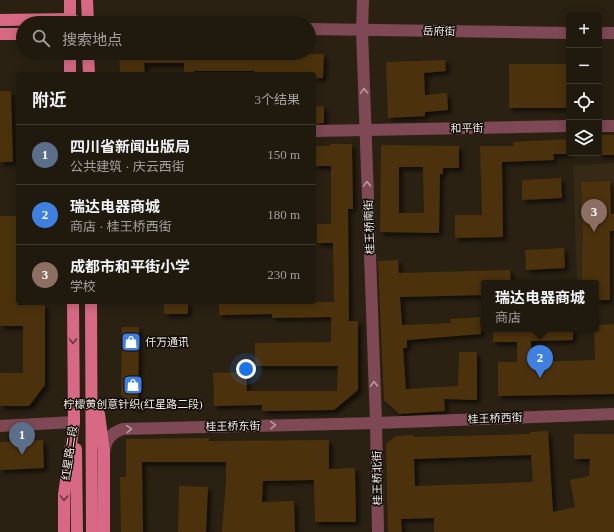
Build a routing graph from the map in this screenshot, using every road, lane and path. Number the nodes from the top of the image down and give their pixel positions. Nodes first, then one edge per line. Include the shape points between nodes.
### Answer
1 (70, 0) edge
2 (87, 0) edge
3 (363, 0) edge
4 (72, 16) edge
5 (88, 16) edge
6 (0, 20) edge
7 (16, 20) edge
8 (316, 29) edge
9 (362, 30) junction
10 (566, 33) edge
11 (602, 33) edge
12 (614, 33) edge
13 (0, 34) edge
14 (16, 34) edge
15 (70, 60) edge
16 (88, 60) edge
17 (70, 72) edge
18 (88, 72) edge
19 (566, 126) edge
20 (602, 126) edge
21 (614, 126) edge
22 (365, 130) junction
23 (316, 131) edge
24 (73, 304) edge
25 (91, 304) edge
26 (92, 360) junction
27 (614, 414) edge
28 (74, 422) junction
29 (376, 423) junction
30 (0, 426) edge
31 (104, 452) junction
32 (64, 532) edge
33 (77, 532) edge
34 (92, 532) edge
35 (104, 532) edge
36 (378, 532) edge

1 - 4 main road
2 - 5 main road
3 - 9 street, 桂王桥南街
6 - 7 main road
8 - 9 street, 岳府街
9 - 10 street, 岳府街
22 -> 9 street, 桂王桥南街
11 - 12 street
13 - 14 main road
15 - 17 main road
16 - 18 main road
19 - 22 street, 和平街
20 - 21 street
22 - 23 street, 和平街
29 -> 22 street, 桂王桥南街
24 -> 28 main road, 红星路二段
25 - 26 main road, 红星路二段
26 - 31 main road, 红星路二段
26 - 34 main road, 红星路二段
27 - 29 street, 桂王桥西街
28 - 30 street
28 -> 32 main road, 红星路二段 via 64,495
28 - 33 main road
31 -> 29 street, 桂王桥东街 via 110,435 123,429
29 - 36 street, 桂王桥北街
31 - 35 main road, 红星路二段

